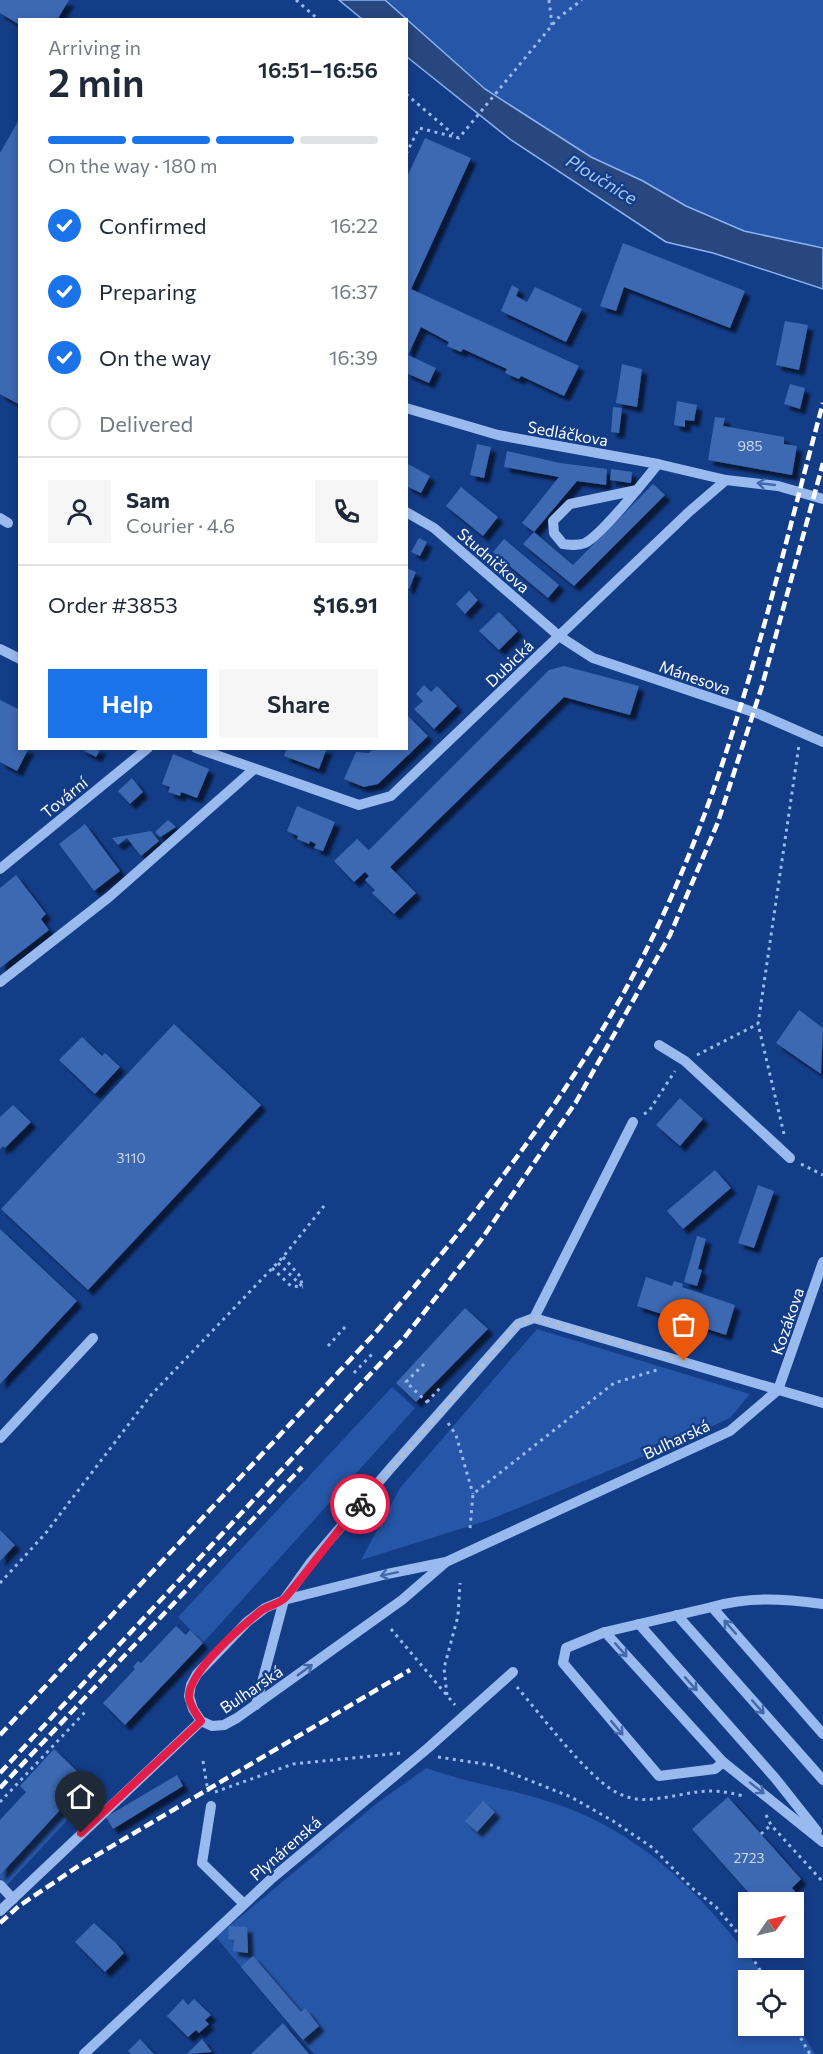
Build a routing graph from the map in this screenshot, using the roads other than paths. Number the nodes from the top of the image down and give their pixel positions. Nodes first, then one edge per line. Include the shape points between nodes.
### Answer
1 (408, 409) edge
2 (658, 464) junction
3 (726, 480) junction
4 (638, 490) junction
5 (823, 499) edge
6 (408, 513) edge
7 (559, 636) junction
8 (1, 652) edge
9 (18, 658) edge
10 (823, 742) edge
11 (146, 750) edge
12 (201, 750) edge
13 (253, 770) junction
14 (0, 869) edge
15 (0, 982) edge
16 (659, 1045) dead end
17 (633, 1122) road end
18 (790, 1158) road end
19 (823, 1262) edge
20 (534, 1318) junction
21 (93, 1338) dead end
22 (778, 1389) junction
23 (823, 1403) edge
24 (0, 1438) edge
25 (446, 1562) junction
26 (284, 1600) junction
27 (823, 1604) edge
28 (712, 1606) junction
29 (678, 1615) junction
30 (639, 1624) junction
31 (605, 1632) junction
32 (510, 1675) road end
33 (256, 1705) junction
34 (201, 1721) junction
35 (823, 1734) edge
36 (723, 1762) junction
37 (823, 1780) edge
38 (211, 1806) dead end
39 (823, 1840) edge
40 (0, 1885) edge
41 (13, 1899) junction
42 (244, 1904) junction
43 (0, 1911) edge
44 (84, 2054) edge

1 - 2 street, Sedláčkova via 498,435
2 - 3 street, Sedláčkova
2 - 4 street
5 -> 3 street via 778,486
3 - 7 street, Dubická
4 - 4 street via 588,542 563,544 554,532 554,521 570,504
6 - 7 street, Studničkova via 434,528
7 - 10 street, Mánesova via 593,658 759,714
7 - 13 street, Dubická via 391,796 359,805
8 - 9 street
11 - 14 street, Tovární
12 - 13 street, Dubická
13 - 15 street via 109,897
16 - 18 street via 685,1061
17 - 20 street
19 - 22 street, Kozákova
20 - 22 street
20 - 26 street, Bulharská via 518,1324 439,1412 311,1562
21 - 24 street
22 - 23 street
22 - 25 street, Bulharská via 730,1431
25 -> 26 street, Bulharská
33 -> 25 street, Bulharská via 402,1600
26 - 33 street
26 - 34 street, Bulharská via 247,1622 197,1674 189,1696
27 - 28 street via 740,1599
28 - 29 street
35 -> 28 street
29 - 30 street
29 -> 37 street
30 - 31 street
30 -> 39 street via 775,1778
31 -> 36 street
31 -> 36 street via 566,1648 562,1664 659,1776 715,1769
32 - 42 street, Plynárenská
33 - 34 street, Bulharská via 224,1725 212,1726
34 - 41 street
36 -> 39 street
38 - 42 street via 202,1863
40 - 41 street
41 - 43 street
42 - 44 street, Plynárenská

